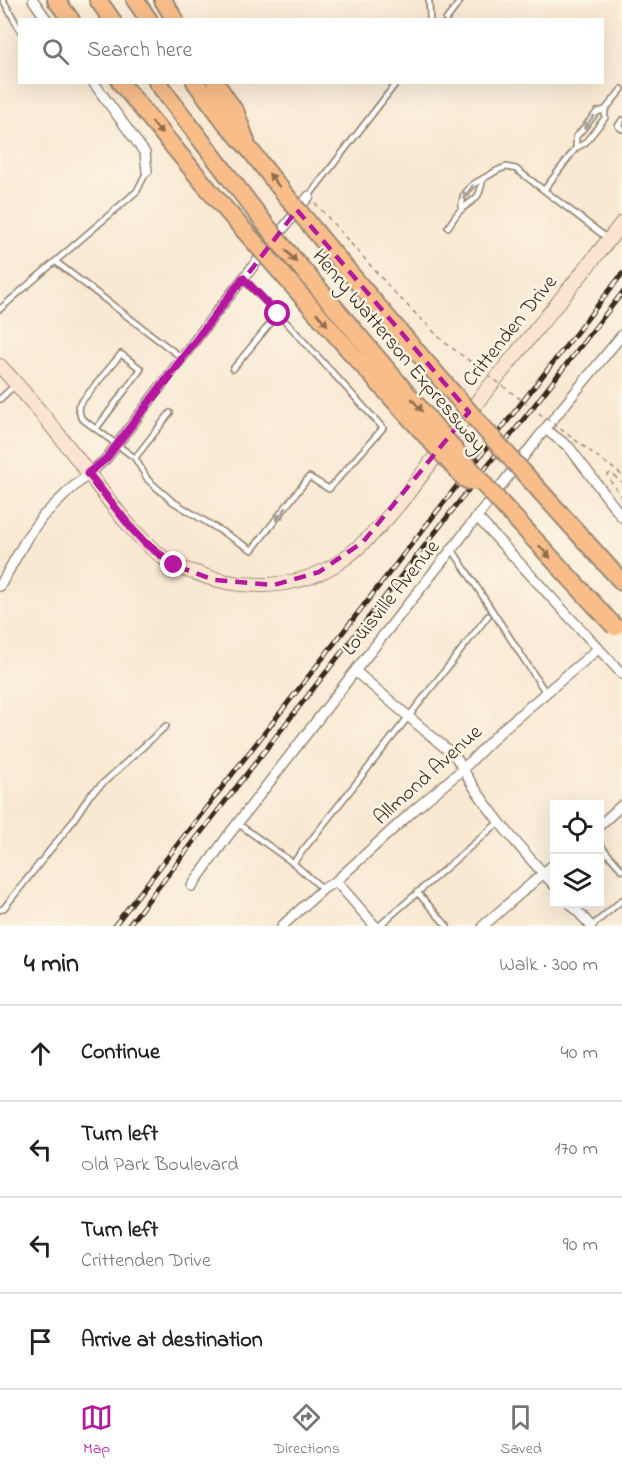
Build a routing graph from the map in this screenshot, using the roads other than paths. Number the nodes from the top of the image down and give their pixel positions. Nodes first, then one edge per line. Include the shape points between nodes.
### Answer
1 (3, 0) edge
2 (33, 0) edge
3 (56, 0) edge
4 (98, 0) edge
5 (135, 0) edge
6 (163, 0) edge
7 (429, 0) edge
8 (461, 0) edge
9 (7, 6) junction
10 (0, 11) edge
11 (45, 18) edge
12 (70, 18) edge
13 (111, 18) edge
14 (148, 18) edge
15 (174, 18) edge
16 (430, 18) edge
17 (448, 18) edge
18 (18, 26) edge
19 (94, 84) edge
20 (122, 84) edge
21 (159, 84) edge
22 (196, 84) edge
23 (216, 84) edge
24 (395, 84) edge
25 (622, 89) edge
26 (604, 110) junction
27 (622, 120) edge
28 (622, 129) edge
29 (576, 148) junction
30 (250, 150) junction
31 (147, 171) joint
32 (483, 179) junction
33 (544, 190) junction
34 (309, 196) joint
35 (461, 210) junction
36 (622, 223) edge
37 (448, 227) dead end
38 (609, 239) junction
39 (56, 262) junction
40 (243, 278) junction
41 (0, 309) edge
42 (278, 314) junction
43 (622, 335) edge
44 (182, 358) junction
45 (0, 366) edge
46 (233, 369) dead end
47 (16, 384) junction
48 (0, 399) edge
49 (170, 413) dead end
50 (96, 429) junction
51 (545, 429) junction
52 (116, 445) junction
53 (135, 458) junction
54 (88, 473) junction
55 (486, 487) junction
56 (477, 517) junction
57 (622, 517) edge
58 (452, 549) junction
59 (622, 582) edge
60 (0, 586) edge
61 (488, 616) dead end
62 (618, 631) edge
63 (598, 650) junction
64 (355, 670) junction
65 (622, 674) edge
66 (546, 693) junction
67 (408, 717) junction
68 (166, 726) dead end
69 (463, 769) junction
70 (622, 805) edge
71 (500, 821) junction
72 (604, 821) edge
73 (237, 823) junction
74 (604, 850) edge
75 (293, 863) junction
76 (550, 868) edge
77 (622, 870) edge
78 (543, 874) junction
79 (550, 880) edge
80 (336, 881) junction
81 (192, 886) dead end
82 (323, 889) junction
83 (417, 892) junction
84 (622, 900) edge
85 (576, 908) edge
86 (0, 910) edge
87 (282, 926) edge
88 (377, 926) edge
89 (447, 926) edge
90 (483, 926) edge
91 (592, 926) edge

1 - 9 lane
2 - 11 street
3 - 12 highway
4 - 13 highway
5 - 14 highway
6 - 15 highway
7 - 16 lane
8 - 17 lane
9 - 10 lane
9 - 18 lane
19 - 31 street via 145,153
20 -> 55 highway, bridge via 214,196 465,479
21 -> 55 highway, Henry Watterson Expressway, bridge via 284,247
22 - 30 highway, Henry Watterson Expressway
23 - 30 highway via 236,113
24 - 34 lane
25 - 26 lane
26 - 29 lane via 605,118
26 -> 29 lane via 597,112 576,137
27 - 28 lane via 618,126
29 - 33 lane
59 -> 30 highway, Henry Watterson Expressway, bridge via 432,371
31 - 39 lane via 137,192
32 - 33 lane via 506,167 516,169
32 - 35 lane via 473,203
32 -> 35 lane via 464,196
33 - 38 lane
34 - 40 street
35 - 37 lane
36 - 38 main road, Crittenden Drive
38 - 54 main road, Crittenden Drive via 385,520 340,561 319,572 282,583 247,586 214,580 174,565 146,544
39 - 41 lane
39 - 44 lane
40 - 42 lane
40 - 44 street
42 - 46 lane
42 -> 53 lane via 383,428 329,489 309,477 252,550 172,501 148,480
43 - 51 street, Louisville Avenue via 616,350
44 - 52 street
45 - 47 main road, Crittenden Drive
47 - 48 lane
47 - 54 main road, Crittenden Drive
49 - 53 lane
50 - 50 lane via 81,418 78,406 121,354 141,369
50 - 52 lane
51 - 56 street, Louisville Avenue
51 - 57 street via 569,447
52 - 53 lane
52 - 54 street
54 - 60 street via 42,517
55 -> 62 highway, Henry Watterson Expressway, bridge
56 - 58 street, Louisville Avenue
56 - 63 street
58 - 64 street, Louisville Avenue
58 - 66 lane
61 - 67 lane
63 - 65 street
63 - 66 street, Allmond Avenue
64 - 67 street
64 - 73 street, Louisville Avenue
66 - 69 street, Allmond Avenue
67 - 69 street via 456,757
67 - 75 lane
68 - 86 lane via 90,795
69 - 71 street
69 - 80 street, Allmond Avenue
70 - 72 street
71 - 78 street
71 - 83 lane
73 - 75 lane
73 - 81 street, Louisville Avenue
74 - 77 lane
75 - 82 lane
76 - 78 street
78 - 79 street
78 - 90 street
80 - 82 street, Allmond Avenue
80 - 88 street
82 - 87 street, Allmond Avenue
83 - 88 lane
83 - 89 lane
84 - 91 lane
85 - 91 street

